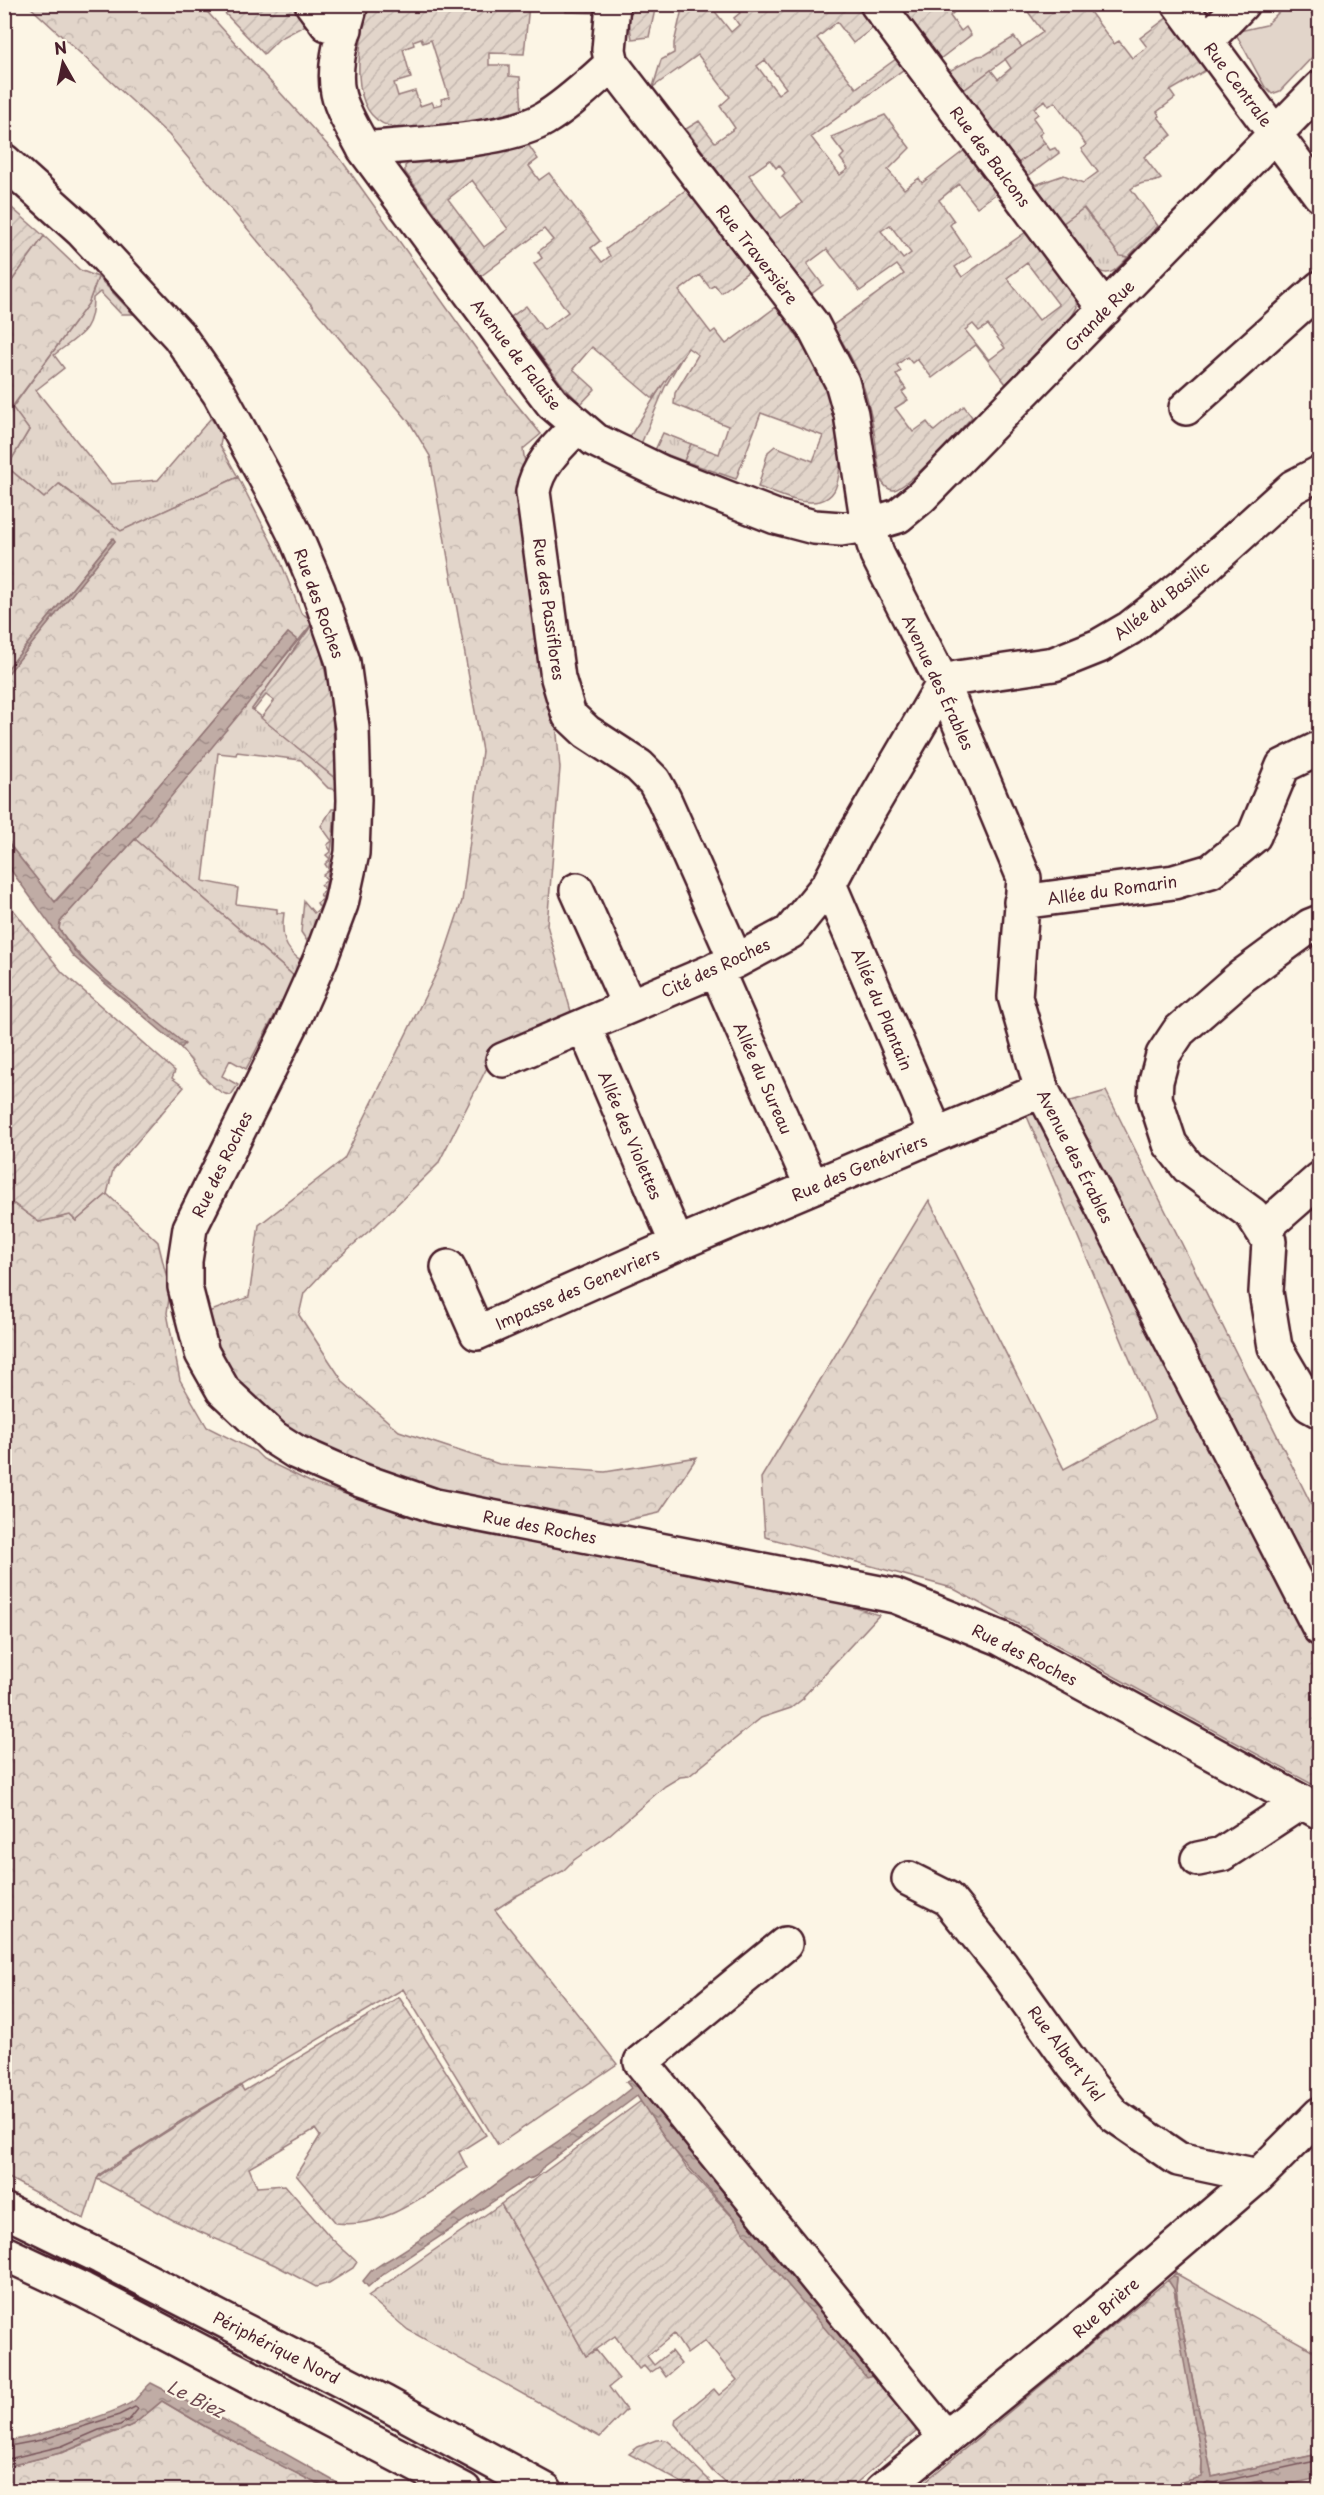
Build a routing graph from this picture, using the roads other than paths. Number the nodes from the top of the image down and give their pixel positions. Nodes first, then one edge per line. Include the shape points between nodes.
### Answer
1 (312, 4) edge
2 (613, 4) edge
3 (877, 4) edge
4 (1179, 4) edge
5 (1242, 4) edge
6 (348, 17) edge
7 (1206, 40) junction
8 (612, 64) junction
9 (1320, 88) edge
10 (1276, 134) junction
11 (364, 148) junction
12 (4, 161) edge
13 (1320, 195) edge
14 (1320, 288) edge
15 (1105, 309) junction
16 (1186, 408) dead end
17 (577, 427) junction
18 (1320, 473) edge
19 (868, 525) junction
20 (942, 684) junction
21 (1320, 748) edge
22 (829, 884) junction
23 (577, 890) dead end
24 (1021, 902) junction
25 (1320, 922) edge
26 (726, 965) junction
27 (629, 1006) junction
28 (585, 1026) junction
29 (503, 1060) dead end
30 (1041, 1090) junction
31 (936, 1134) junction
32 (1320, 1179) edge
33 (812, 1187) junction
34 (1262, 1230) junction
35 (677, 1244) junction
36 (448, 1267) dead end
37 (1320, 1411) edge
38 (1320, 1629) edge
39 (1310, 1807) edge
40 (1198, 1858) dead end
41 (909, 1879) dead end
42 (785, 1944) dead end
43 (1320, 2114) edge
44 (1258, 2176) junction
45 (4, 2210) edge
46 (4, 2253) edge
47 (946, 2438) junction
48 (464, 2490) edge
49 (545, 2490) edge
50 (882, 2490) edge

1 - 6 main road via 327,24
2 - 8 main road via 609,50
3 - 15 main road, Rue des Balcons
4 - 7 main road, Rue Centrale
5 - 7 main road
6 - 11 main road, Avenue de Falaise via 336,70 338,93
7 - 10 main road, Rue Centrale
8 - 11 main road via 543,120 515,130 483,137
8 - 19 main road, Rue Traversière via 825,346 842,382 851,414
9 - 10 main road, Grande Rue
10 - 13 main road, Rue Centrale
10 - 15 main road, Grande Rue
11 - 17 main road, Avenue de Falaise via 539,386
12 - 39 main road, Rue des Roches via 82,231 179,336 219,393 295,535 343,663 352,728 354,800 352,853 341,904 291,1025 190,1228 185,1261 189,1310 202,1353 222,1390 274,1438 296,1452 435,1506 895,1596 1000,1638
14 - 16 main road
15 - 19 main road, Grande Rue via 921,497 898,516
17 - 19 main road, Avenue de Falaise via 623,456 776,517 814,527
17 - 26 main road, Rue des Passiflores via 546,461 534,481 533,492 558,678 569,715 586,732 639,766 664,799
18 - 20 main road, Allée du Basilic via 1293,487 1187,583 1130,628 1099,646 1054,664 957,678
19 - 20 main road, Avenue des Érables via 878,554
20 - 22 main road, Cité des Roches
20 - 24 main road, Avenue des Érables via 1023,878
21 - 24 main road, Allée du Romarin via 1283,766 1254,836 1211,871 1174,882
22 - 26 main road, Cité des Roches via 790,932
22 - 31 main road, Allée du Plantain
23 - 27 main road
24 - 30 main road, Avenue des Érables via 1015,997
25 - 34 main road via 1242,976 1179,1031 1163,1055 1156,1081 1155,1098 1170,1144 1188,1167 1252,1214
26 - 27 main road, Cité des Roches
26 - 33 main road, Allée du Sureau
27 - 28 main road, Cité des Roches
28 - 29 main road, Cité des Roches
28 - 35 main road, Allée des Violettes
30 - 31 main road, Rue des Genévriers
30 - 38 main road, Avenue des Érables
31 - 33 main road, Rue des Genévriers
32 - 34 main road
33 - 35 main road, Rue des Genévriers
34 - 37 main road via 1269,1242 1266,1292 1275,1347 1309,1405
35 - 36 main road, Impasse des Genevriers via 477,1333
39 - 40 main road via 1222,1854
41 - 44 main road, Rue Albert Viel via 947,1898 1114,2115 1178,2159
42 - 47 main road via 641,2062
43 - 44 main road, Rue Brière
44 - 47 main road, Rue Brière
45 - 49 main road, Périphérique Nord via 385,2403
46 - 48 main road via 83,2290
47 - 50 main road, Rue Brière

